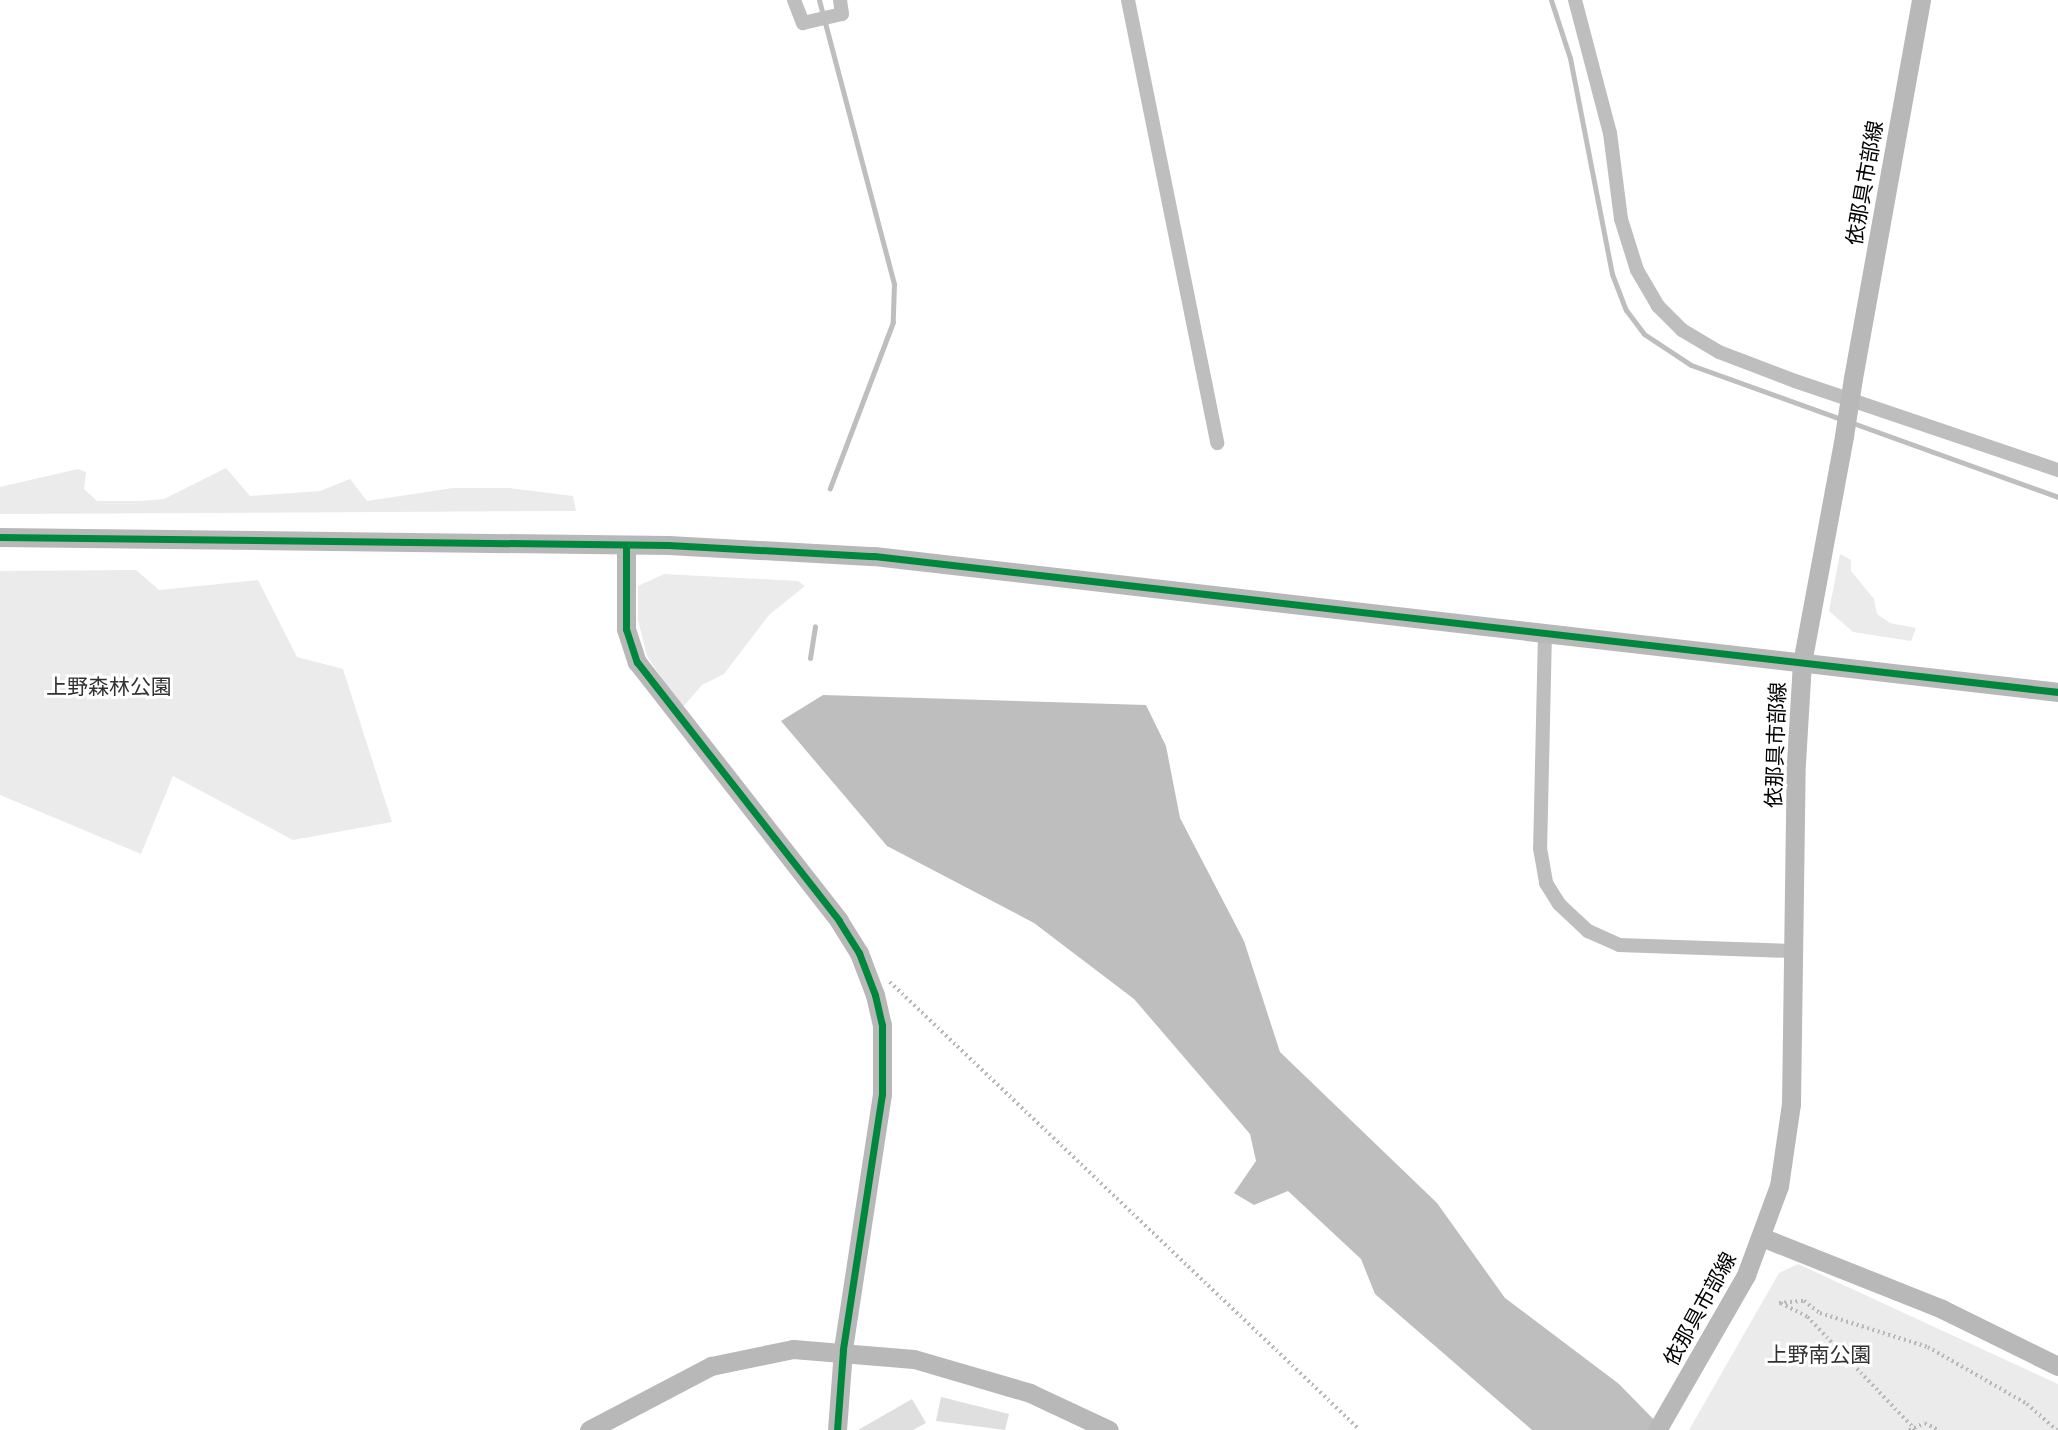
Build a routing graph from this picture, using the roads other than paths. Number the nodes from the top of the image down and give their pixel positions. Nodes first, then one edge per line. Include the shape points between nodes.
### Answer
1 (794, 0) edge
2 (1128, 0) edge
3 (1575, 0) edge
4 (1921, 0) edge
5 (839, 7) edge
6 (1217, 443) dead end
7 (2058, 470) edge
8 (0, 537) edge
9 (626, 545) junction
10 (1545, 633) junction
11 (1802, 663) junction
12 (2058, 692) edge
13 (1795, 951) junction
14 (1764, 1238) junction
15 (843, 1350) junction
16 (2058, 1366) edge
17 (589, 1430) edge
18 (837, 1430) edge
19 (1109, 1430) edge
20 (1657, 1430) edge

1 - 5 street via 807,22
2 - 6 street
3 - 7 street via 1610,133 1621,219 1637,270 1658,306 1682,330 1757,366
4 - 11 street, 依那具市部線, bridge
8 - 9 street
9 - 10 street via 874,556
9 - 15 street via 626,629 637,662 859,953 882,1025 882,1094
10 - 11 street
10 - 13 street via 1540,848 1546,883 1559,904 1588,931 1619,945
11 - 12 street
11 - 13 street, 依那具市部線 via 1796,763
13 - 14 street, 依那具市部線 via 1791,1104 1779,1186
14 - 16 street via 1942,1309
14 - 20 street, 依那具市部線
15 - 17 street via 793,1349 711,1366
15 - 18 street
15 - 19 street via 914,1359 1030,1393

